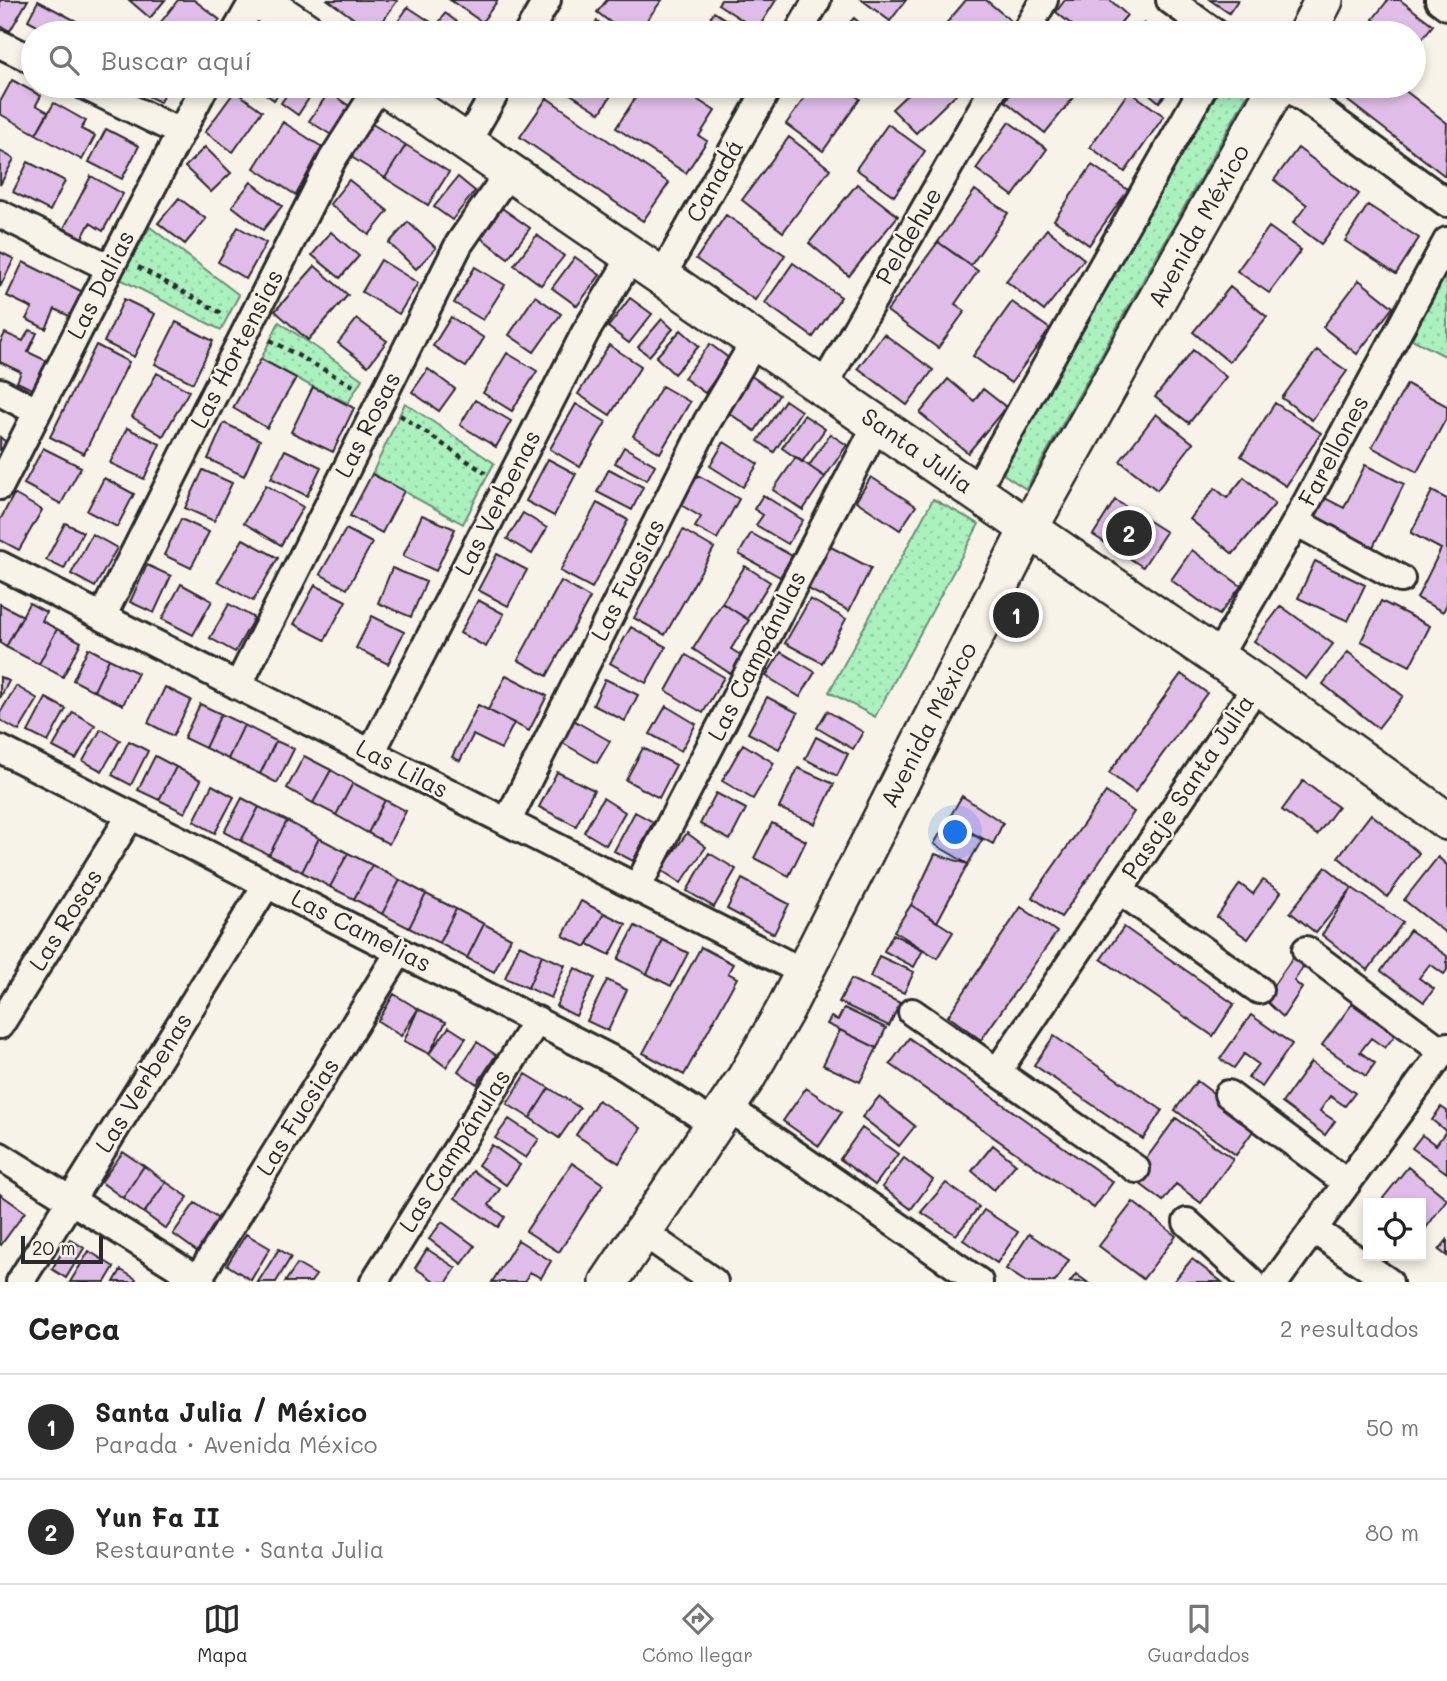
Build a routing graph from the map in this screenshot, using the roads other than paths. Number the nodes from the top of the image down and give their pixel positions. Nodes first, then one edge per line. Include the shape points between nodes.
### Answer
1 (547, 0) edge
2 (817, 0) edge
3 (1044, 0) edge
4 (1170, 0) edge
5 (1324, 0) edge
6 (1439, 0) edge
7 (1447, 6) edge
8 (278, 10) edge
9 (257, 21) edge
10 (535, 21) edge
11 (805, 21) edge
12 (1032, 21) edge
13 (1199, 21) edge
14 (1313, 21) edge
15 (0, 44) edge
16 (21, 54) edge
17 (110, 98) edge
18 (198, 98) edge
19 (373, 98) edge
20 (399, 98) edge
21 (492, 98) edge
22 (762, 98) edge
23 (988, 98) edge
24 (1197, 98) edge
25 (1271, 98) edge
26 (1303, 98) edge
27 (180, 132) junction
28 (467, 142) junction
29 (509, 172) junction
30 (1447, 203) edge
31 (0, 214) edge
32 (1447, 241) edge
33 (632, 256) junction
34 (113, 261) junction
35 (662, 276) junction
36 (755, 341) junction
37 (823, 387) junction
38 (0, 393) edge
39 (36, 411) junction
40 (877, 424) junction
41 (0, 486) edge
42 (975, 492) junction
43 (1296, 522) junction
44 (1029, 528) junction
45 (0, 565) edge
46 (1401, 579) dead end
47 (102, 617) junction
48 (1217, 658) junction
49 (1257, 685) junction
50 (238, 686) junction
51 (0, 749) edge
52 (371, 753) junction
53 (131, 815) junction
54 (1447, 821) edge
55 (507, 822) junction
56 (267, 884) junction
57 (637, 888) junction
58 (1119, 890) junction
59 (1306, 950) dead end
60 (400, 951) junction
61 (804, 973) junction
62 (1259, 990) dead end
63 (912, 1012) dead end
64 (537, 1020) junction
65 (0, 1025) edge
66 (1445, 1049) edge
67 (997, 1072) junction
68 (1228, 1094) dead end
69 (721, 1116) junction
70 (0, 1156) edge
71 (1136, 1169) dead end
72 (1347, 1183) junction
73 (71, 1200) junction
74 (1187, 1222) dead end
75 (1313, 1229) junction
76 (643, 1231) junction
77 (199, 1281) edge
78 (20, 1282) edge
79 (374, 1282) edge
80 (609, 1282) edge
81 (714, 1282) edge
82 (979, 1282) edge
83 (1252, 1282) edge
84 (1275, 1282) edge
85 (1389, 1282) edge

1 - 10 street
2 - 11 street
3 - 12 street
4 - 13 street
5 - 14 street
6 - 7 street
8 - 9 street
15 - 16 street
17 - 27 street
18 - 27 street, Las Dalias
19 - 47 street, Las Hortensias via 332,160
20 - 28 street, Santa Julia
21 - 28 street
22 - 35 street, Canadá
23 - 37 street, Peldehue
24 - 42 street
25 - 44 street, Avenida México
26 - 30 street
27 - 34 street, Las Dalias
28 - 29 street, Santa Julia
29 - 33 street, Santa Julia
29 - 50 street, Las Rosas via 458,244
31 - 34 street
32 - 43 street, Farellones
33 - 35 street, Santa Julia
33 - 52 street, Las Verbenas via 585,333
34 - 39 street, Las Dalias
35 - 36 street, Santa Julia
36 - 37 street, Santa Julia
36 - 55 street, Las Fucsias via 707,422
37 - 40 street, Santa Julia
38 - 39 street
39 - 41 street, Las Dalias
40 - 42 street, Santa Julia
40 - 57 street, Las Campánulas
42 - 44 street, Santa Julia
43 - 46 street
43 - 48 street, Farellones
44 - 48 street, Santa Julia
44 - 61 street, Avenida México
45 - 47 street, Las Lilas
47 - 50 street, Las Lilas
48 - 49 street, Santa Julia
49 - 54 street, Santa Julia
49 - 58 street, Pasaje Santa Julia
50 - 52 street, Las Lilas
51 - 53 street, Las Camelias
52 - 55 street, Las Lilas
53 - 56 street, Las Camelias
53 - 65 street, Las Rosas
55 - 57 street, Las Lilas
56 - 60 street, Las Camelias
56 - 73 street, Las Verbenas
57 - 61 street, Las Lilas
58 - 62 street, Pasaje Santa Julia
58 - 67 street, Pasaje Santa Julia
59 - 66 street
60 - 64 street, Las Camelias
60 - 77 street, Las Fucsias
61 - 69 street, Avenida México
63 - 67 street
64 - 69 street, Las Camelias
64 - 79 street, Las Campánulas
66 - 72 street
67 - 71 street
68 - 72 street
69 - 76 street, Avenida México
69 - 82 street, Las Camelias
70 - 73 street
72 - 75 street
73 - 77 street
73 - 78 street, Las Verbenas
74 - 83 street
75 - 84 street
75 - 85 street
76 - 80 street, Avenida México
76 - 81 street

